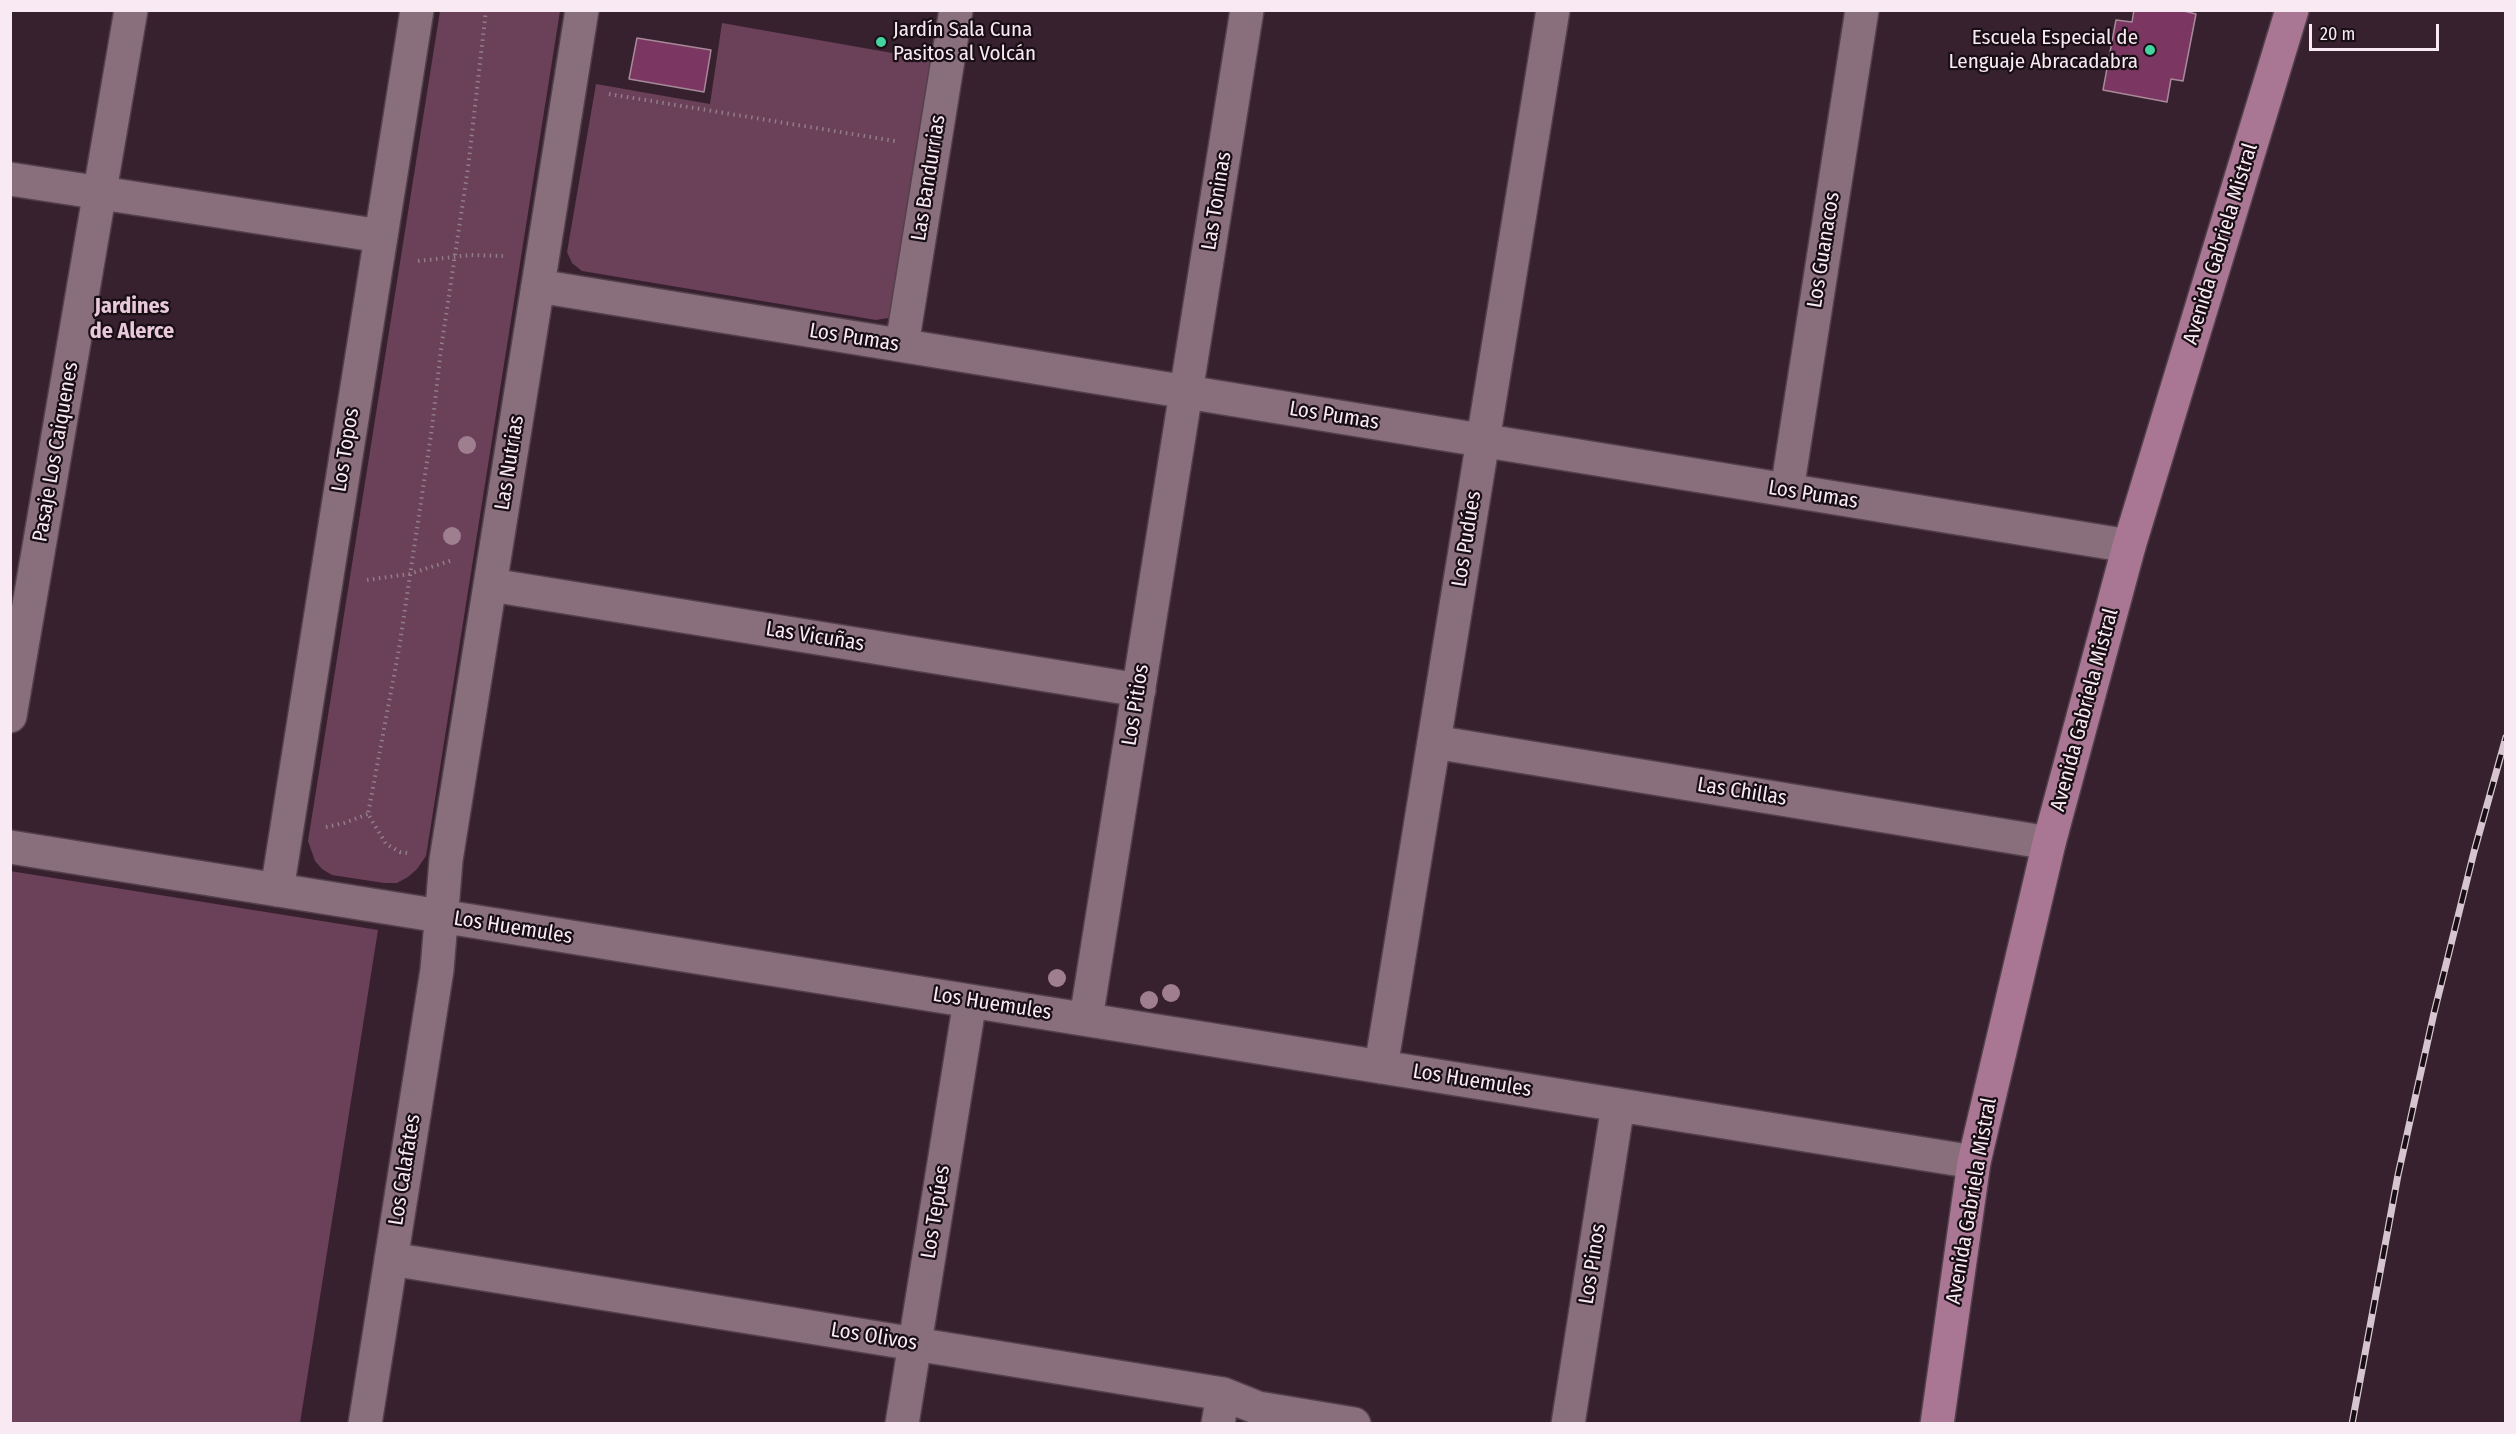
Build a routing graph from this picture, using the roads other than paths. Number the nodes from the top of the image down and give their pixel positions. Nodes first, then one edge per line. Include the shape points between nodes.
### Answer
1 (131, 10) edge
2 (417, 10) edge
3 (582, 10) edge
4 (956, 10) edge
5 (1247, 10) edge
6 (1553, 10) edge
7 (1862, 10) edge
8 (2292, 10) edge
9 (10, 179) edge
10 (100, 193) junction
11 (381, 236) junction
12 (540, 273) junction
13 (902, 345) junction
14 (1186, 392) junction
15 (1483, 441) junction
16 (1787, 490) junction
17 (2129, 546) junction
18 (491, 585) junction
19 (1138, 690) junction
20 (10, 716) edge
21 (1434, 742) junction
22 (2049, 843) junction
23 (10, 847) edge
24 (277, 890) junction
25 (441, 916) junction
26 (970, 1001) junction
27 (1086, 1019) junction
28 (1381, 1067) junction
29 (1618, 1105) junction
30 (1974, 1162) junction
31 (391, 1259) junction
32 (915, 1344) junction
33 (1221, 1409) edge
34 (365, 1424) edge
35 (902, 1424) edge
36 (1354, 1424) edge
37 (1568, 1424) edge
38 (1937, 1424) edge

1 - 10 street, Pasaje Los Caiquenes
2 - 11 street, Los Topos
3 - 12 street, Las Nutrias
4 - 13 street, Las Bandurrias
5 - 14 street, Las Toninas
6 - 15 street, Los Pudúes
7 - 16 street, Los Guanacos
8 - 17 main road, Avenida Gabriela Mistral
9 - 10 street
10 - 11 street
10 - 20 street, Pasaje Los Caiquenes
11 - 24 street, Los Topos
12 - 13 street, Los Pumas
12 - 18 street, Las Nutrias
13 - 14 street, Los Pumas
14 - 15 street, Los Pumas
14 - 19 street, Los Pitios
15 - 16 street, Los Pumas
15 - 21 street, Los Pudúes
16 - 17 street, Los Pumas
17 - 22 main road, Avenida Gabriela Mistral
18 - 19 street, Las Vicuñas
18 - 25 street, Las Nutrias via 446,860
19 - 27 street, Los Pitios
21 - 22 street, Las Chillas
21 - 28 street, Los Pudúes
22 - 30 main road, Avenida Gabriela Mistral
23 - 24 street, Los Huemules
24 - 25 street, Los Huemules
25 - 26 street, Los Huemules
25 - 31 street, Los Calafates via 437,970
26 - 27 street, Los Huemules
26 - 32 street, Los Tepúes
27 - 28 street, Los Huemules
28 - 29 street, Los Huemules
29 - 30 street, Los Huemules
29 - 37 street, Los Pinos
30 - 38 main road, Avenida Gabriela Mistral
31 - 32 street, Los Olivos
31 - 34 street, Los Calafates
32 - 33 street, Los Olivos
32 - 35 street, Los Tepúes
33 - 36 street, Los Olivos via 1258,1408

